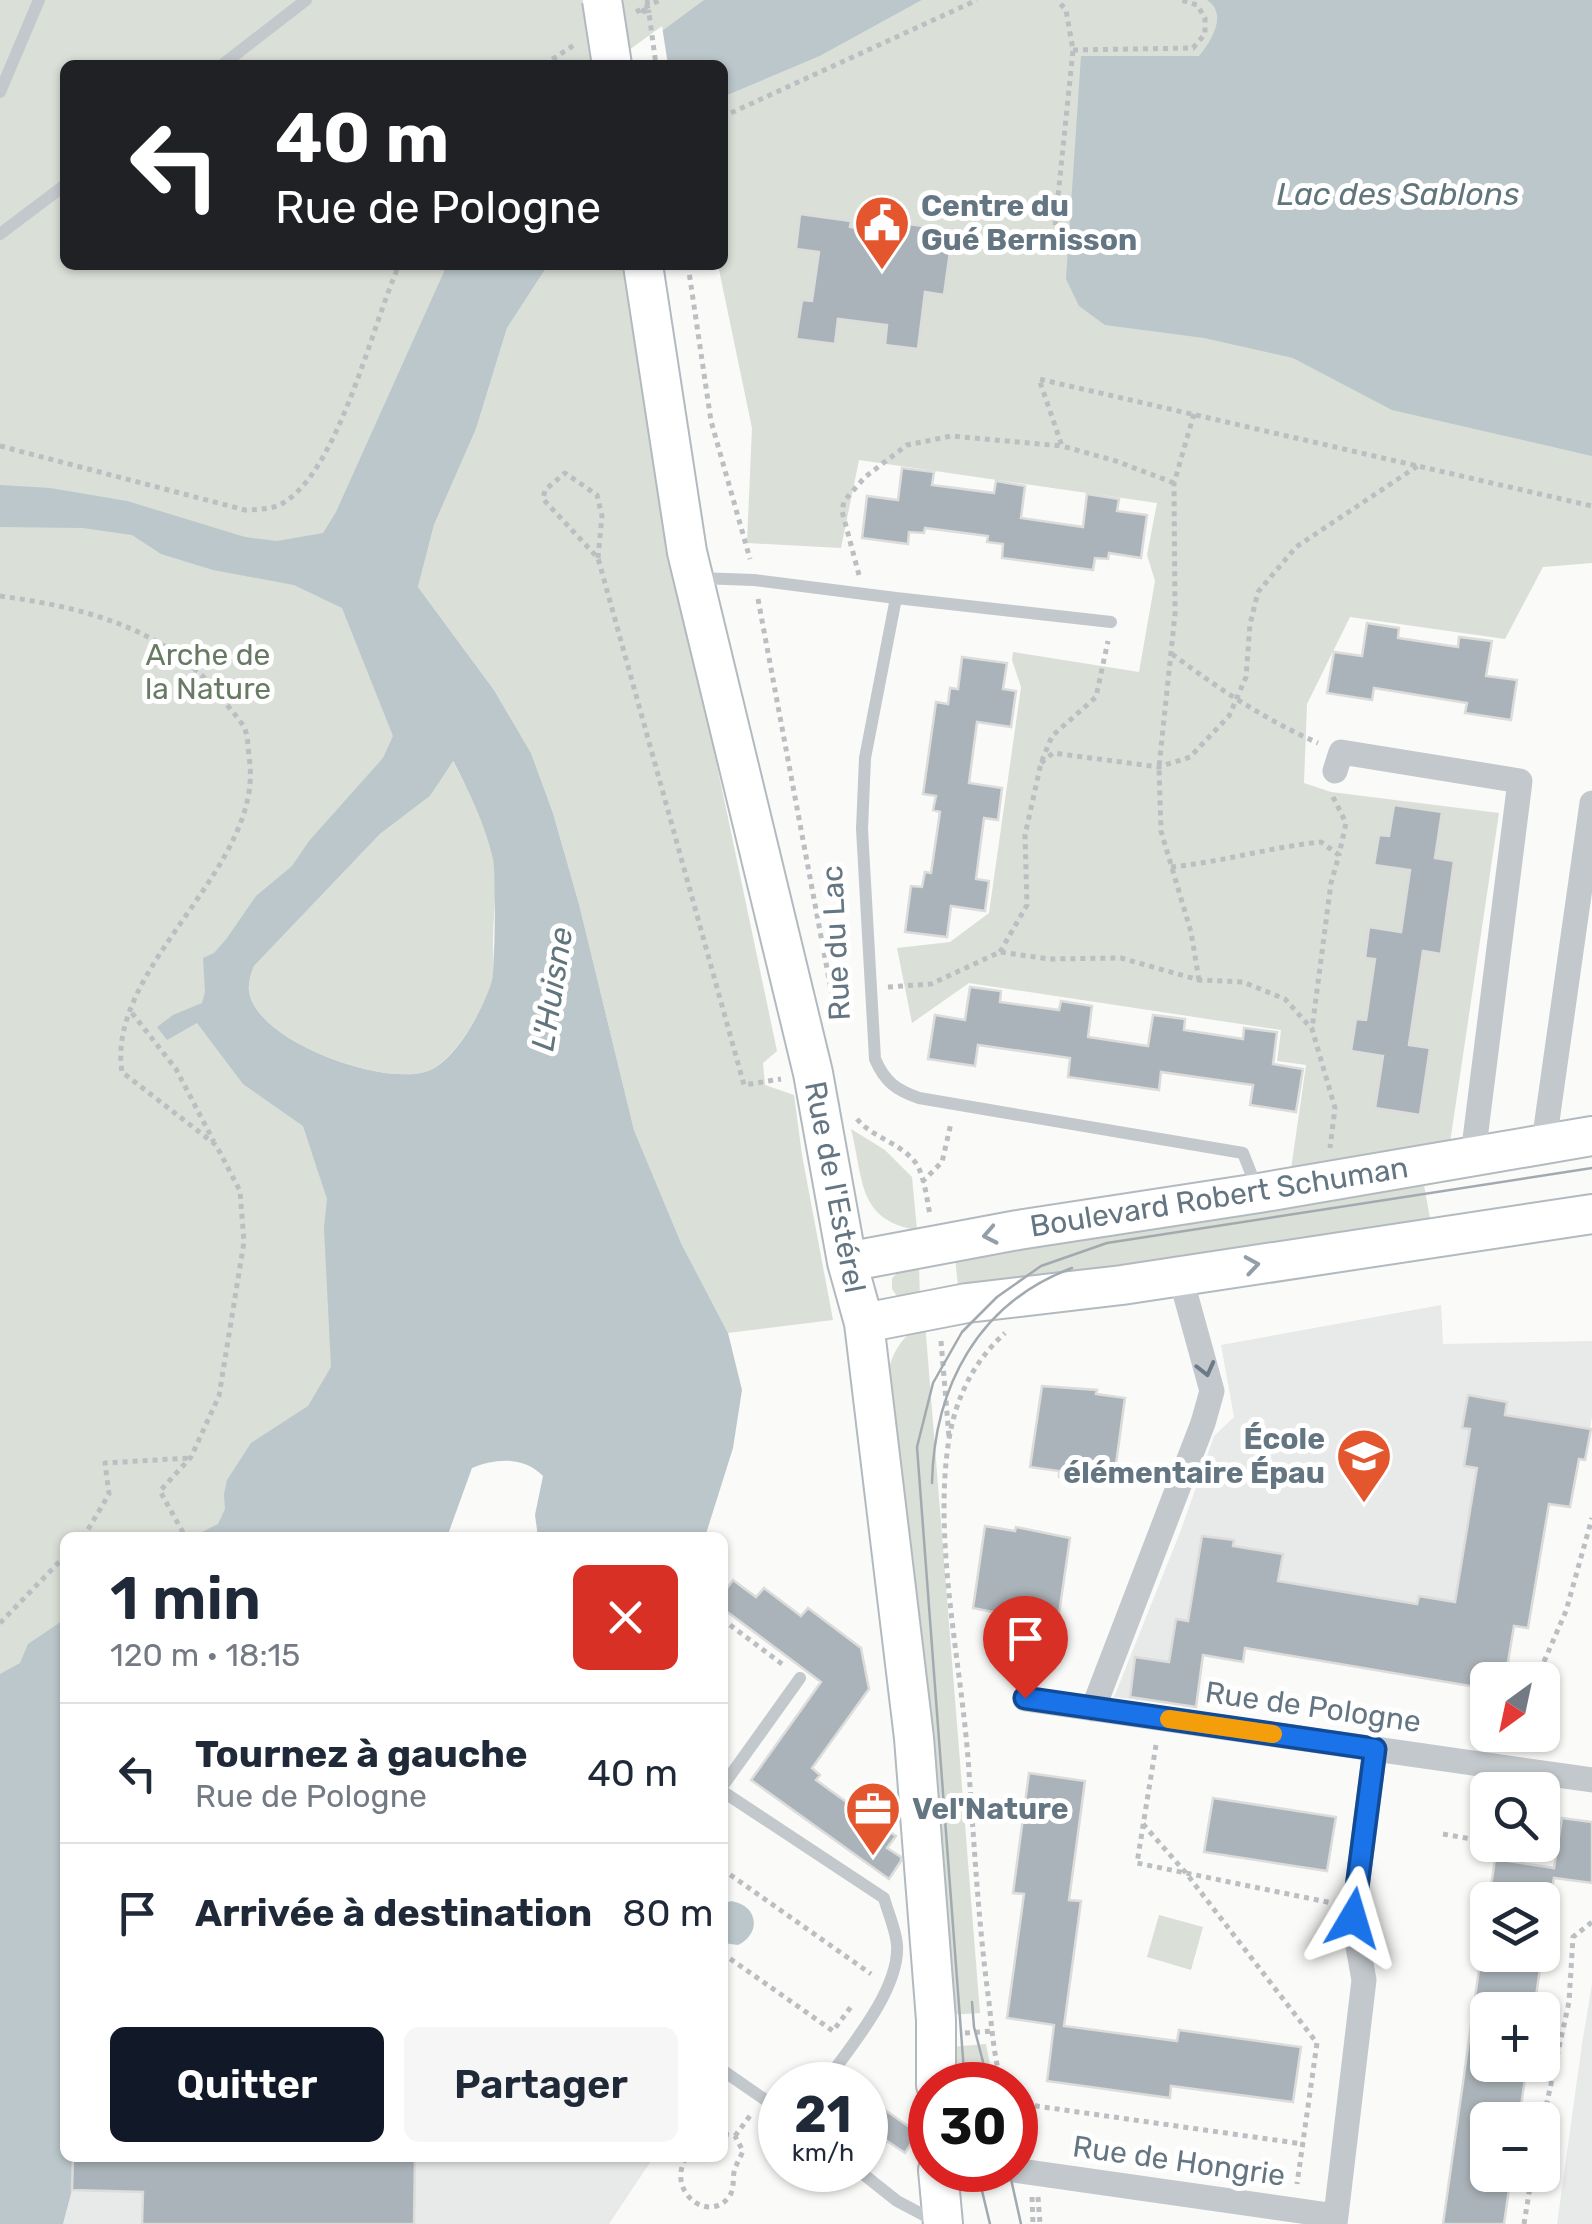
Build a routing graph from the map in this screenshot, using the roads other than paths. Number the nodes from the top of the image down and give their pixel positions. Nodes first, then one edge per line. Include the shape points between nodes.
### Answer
1 (39, 0) edge
2 (306, 0) edge
3 (596, 17) edge
4 (228, 60) edge
5 (610, 60) edge
6 (0, 92) edge
7 (60, 189) edge
8 (0, 234) edge
9 (644, 270) edge
10 (693, 578) junction
11 (896, 598) junction
12 (1112, 622) road end
13 (1338, 762) road end
14 (1592, 803) edge
15 (1592, 1136) edge
16 (1544, 1142) junction
17 (1474, 1155) junction
18 (1259, 1193) junction
19 (1592, 1214) edge
20 (847, 1262) junction
21 (1180, 1276) junction
22 (864, 1323) junction
23 (800, 1678) road end
24 (1025, 1698) dead end
25 (1093, 1708) junction
26 (1375, 1749) junction
27 (728, 1780) edge
28 (1592, 1780) edge
29 (728, 1793) edge
30 (839, 2062) edge
31 (936, 2062) edge
32 (728, 2074) edge
33 (758, 2095) edge
34 (1038, 2173) edge
35 (886, 2192) edge
36 (939, 2192) edge
37 (1335, 2220) edge
38 (941, 2224) edge

1 - 6 lane
2 - 4 lane
3 - 5 street, bridge
7 - 8 lane
9 - 10 street, Rue de l'Estérel
10 - 11 lane
10 - 20 street, Rue de l'Estérel via 813,1074
11 - 12 lane
11 - 18 lane, Rue du Lac via 865,758 862,828 875,1059 884,1078 897,1090 955,1106 1243,1154
13 - 17 street via 1520,781
14 - 16 street
15 - 16 street, Boulevard Robert Schuman
16 - 17 street, Boulevard Robert Schuman
17 - 18 street, Boulevard Robert Schuman
18 -> 20 street, Boulevard Robert Schuman
21 -> 19 street
20 - 22 street, Rue de l'Estérel
21 - 22 street
21 -> 25 street via 1212,1391
22 - 31 street, Rue de l'Estérel via 914,1738
23 - 27 lane
24 - 25 street, Rue de Pologne
25 - 26 street, Rue de Pologne
26 - 28 street, Rue de Pologne
26 - 37 street via 1353,1918 1364,1980
29 - 30 lane via 884,1898 897,1946 890,1979
32 - 33 lane
34 - 37 street, Rue de Hongrie
35 - 38 lane
36 - 38 street

